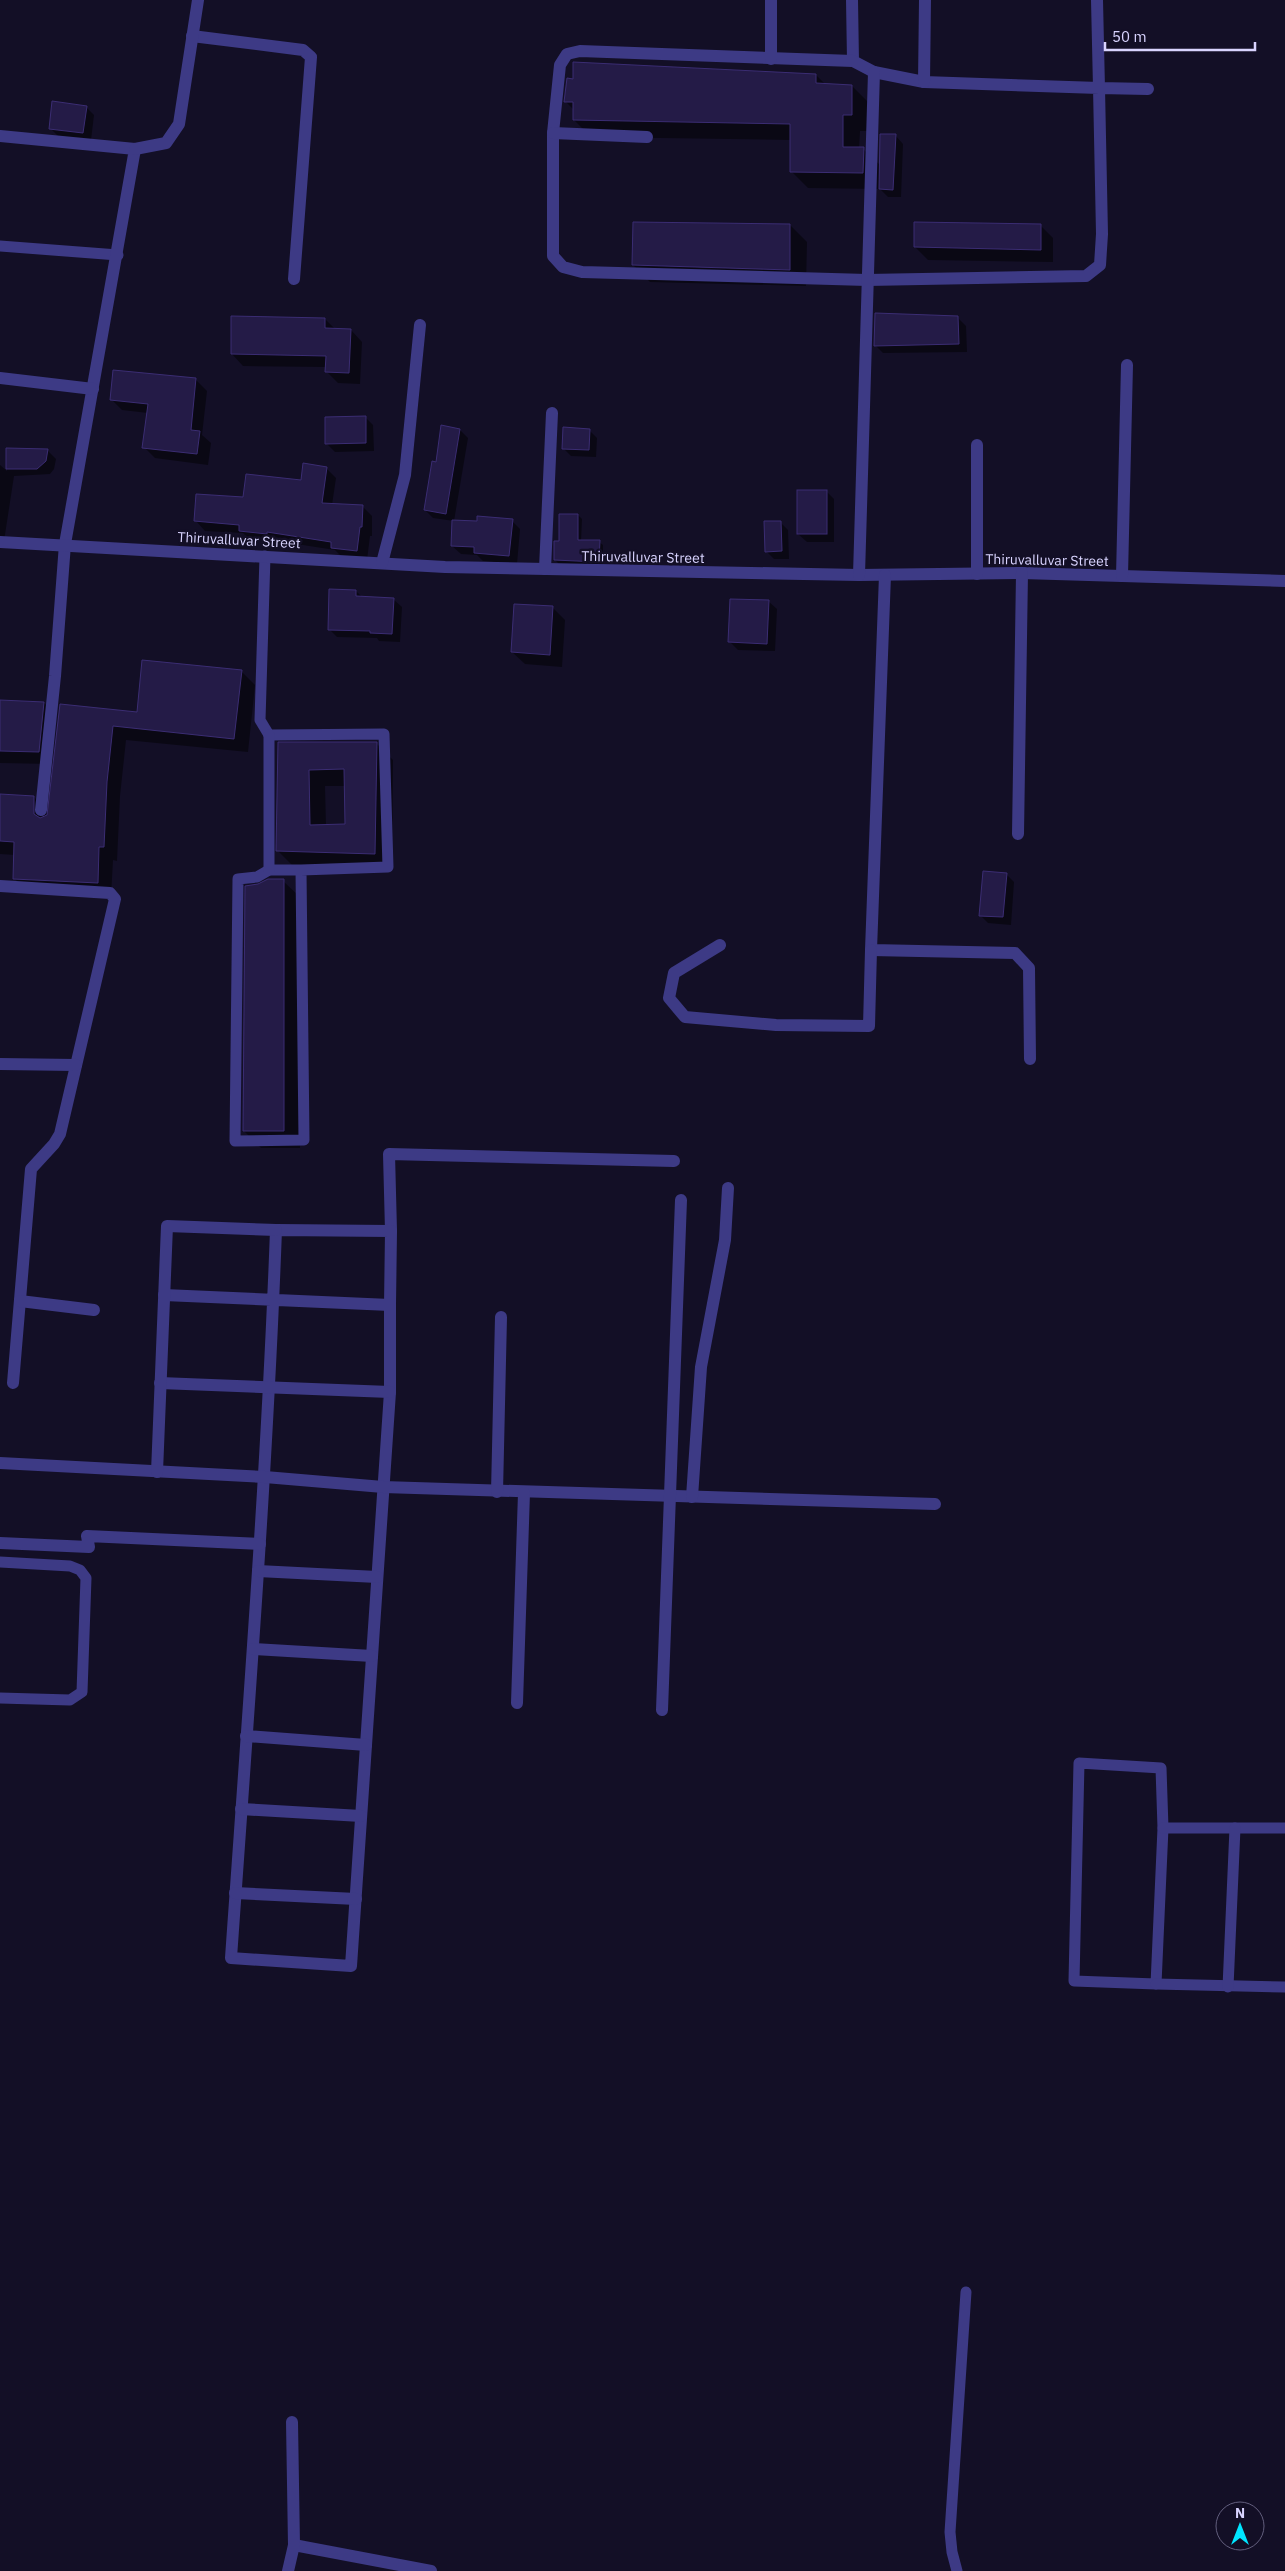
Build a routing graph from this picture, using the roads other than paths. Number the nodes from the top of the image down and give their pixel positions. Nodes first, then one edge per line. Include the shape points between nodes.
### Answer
1 (198, 0) edge
2 (771, 0) edge
3 (852, 0) edge
4 (925, 0) edge
5 (1097, 0) edge
6 (192, 36) junction
7 (771, 59) junction
8 (853, 61) junction
9 (874, 72) junction
10 (924, 82) junction
11 (1099, 88) junction
12 (1148, 89) dead end
13 (553, 133) junction
14 (0, 136) edge
15 (647, 137) dead end
16 (135, 149) junction
17 (0, 246) edge
18 (118, 255) junction
19 (294, 279) dead end
20 (867, 280) junction
21 (420, 325) dead end
22 (1126, 365) dead end
23 (0, 378) edge
24 (94, 389) junction
25 (552, 413) dead end
26 (977, 444) dead end
27 (0, 542) edge
28 (65, 544) junction
29 (265, 556) junction
30 (382, 564) junction
31 (545, 569) junction
32 (1022, 573) junction
33 (977, 574) junction
34 (860, 575) junction
35 (886, 575) junction
36 (1122, 576) junction
37 (1285, 581) edge
38 (269, 735) junction
39 (41, 810) dead end
40 (1018, 834) dead end
41 (269, 870) junction
42 (301, 870) junction
43 (0, 886) edge
44 (720, 945) dead end
45 (872, 950) junction
46 (1030, 1059) dead end
47 (0, 1064) edge
48 (76, 1065) junction
49 (674, 1161) dead end
50 (728, 1188) dead end
51 (681, 1200) dead end
52 (276, 1230) junction
53 (391, 1232) junction
54 (164, 1295) junction
55 (273, 1299) junction
56 (20, 1301) junction
57 (390, 1305) junction
58 (94, 1310) dead end
59 (502, 1317) dead end
60 (13, 1383) dead end
61 (160, 1383) junction
62 (269, 1386) junction
63 (390, 1392) junction
64 (0, 1463) edge
65 (157, 1472) junction
66 (265, 1477) junction
67 (383, 1488) junction
68 (497, 1492) junction
69 (524, 1493) junction
70 (671, 1497) junction
71 (692, 1497) junction
72 (935, 1504) dead end
73 (0, 1543) edge
74 (260, 1544) junction
75 (0, 1562) edge
76 (258, 1571) junction
77 (377, 1576) junction
78 (253, 1649) junction
79 (372, 1656) junction
80 (0, 1698) edge
81 (517, 1703) dead end
82 (662, 1710) dead end
83 (246, 1736) junction
84 (366, 1745) junction
85 (241, 1809) junction
86 (361, 1816) junction
87 (1163, 1828) junction
88 (1235, 1828) junction
89 (1285, 1828) edge
90 (235, 1893) junction
91 (356, 1900) junction
92 (1156, 1984) junction
93 (1228, 1987) junction
94 (1285, 1987) edge
95 (966, 2292) dead end
96 (292, 2422) dead end
97 (294, 2545) junction
98 (288, 2571) edge
99 (432, 2571) edge
100 (958, 2571) edge

1 - 6 street
2 - 7 street
3 - 8 street
4 - 10 street
5 - 11 street
6 - 16 street via 179,124 166,143
6 - 19 street via 303,50 311,57
7 - 8 street
7 - 13 street via 580,51 567,54 560,65
8 - 9 street
9 - 10 street
9 - 20 street
10 - 11 street
11 - 12 street
11 - 20 street via 1100,265 1086,276
13 - 15 street
13 - 20 street via 553,256 563,267 582,272
14 - 16 street
16 - 18 street
17 - 18 lane
18 - 24 street
20 - 34 street
21 - 30 street via 405,475
22 - 36 street
23 - 24 street
24 - 28 street
25 - 31 street
26 - 33 street
27 - 28 street, Thiruvalluvar Street
28 - 29 street, Thiruvalluvar Street
28 - 39 street
29 - 30 street, Thiruvalluvar Street
29 - 38 lane via 260,720
30 - 31 street, Thiruvalluvar Street
31 - 34 street, Thiruvalluvar Street
32 - 33 street, Thiruvalluvar Street
32 - 36 street, Thiruvalluvar Street
32 - 40 street
33 - 35 street, Thiruvalluvar Street
34 - 35 street, Thiruvalluvar Street
35 - 45 street
36 - 37 street, Thiruvalluvar Street
38 - 41 lane
38 - 42 lane via 384,734 388,867
41 - 42 lane
41 - 42 lane via 256,877 238,879 235,1141 304,1140
43 - 48 street via 110,893 115,899
44 - 45 street via 674,974 669,998 685,1017 776,1025 869,1026
45 - 46 street via 1015,953 1029,968
47 - 48 street
48 - 56 street via 60,1134 31,1169
49 - 53 street via 389,1154
50 - 71 street via 725,1240 701,1367
51 - 70 street
52 - 53 street
52 - 54 street via 167,1226
52 - 55 street
53 - 57 street
54 - 55 street
54 - 61 street
55 - 57 street
55 - 62 street
56 - 58 street
56 - 60 street
57 - 63 street
59 - 68 street
61 - 62 street
61 - 65 street
62 - 63 street
62 - 66 street
63 - 67 street
64 - 65 street
65 - 66 street
66 - 67 street
66 - 74 street
67 - 68 street
67 - 77 street
68 - 69 street
69 - 70 street
69 - 81 street
70 - 71 street
70 - 82 street
71 - 72 street
73 - 74 street via 89,1547 87,1536
74 - 76 street
75 - 80 lane via 70,1566 80,1570 86,1578 82,1692 70,1700
76 - 77 street
76 - 78 street
77 - 79 street
78 - 79 street
78 - 83 street
79 - 84 street
83 - 84 street
83 - 85 street
84 - 86 street
85 - 86 street
85 - 90 street
86 - 91 street
87 - 88 lane
87 - 92 lane
87 - 92 lane via 1161,1768 1079,1763 1074,1981
88 - 89 lane
88 - 93 lane
90 - 91 street
90 - 91 street via 231,1958 351,1966
92 - 93 lane
93 - 94 lane
95 - 100 lane via 950,2532
96 - 97 street
97 - 98 street
97 - 99 street

